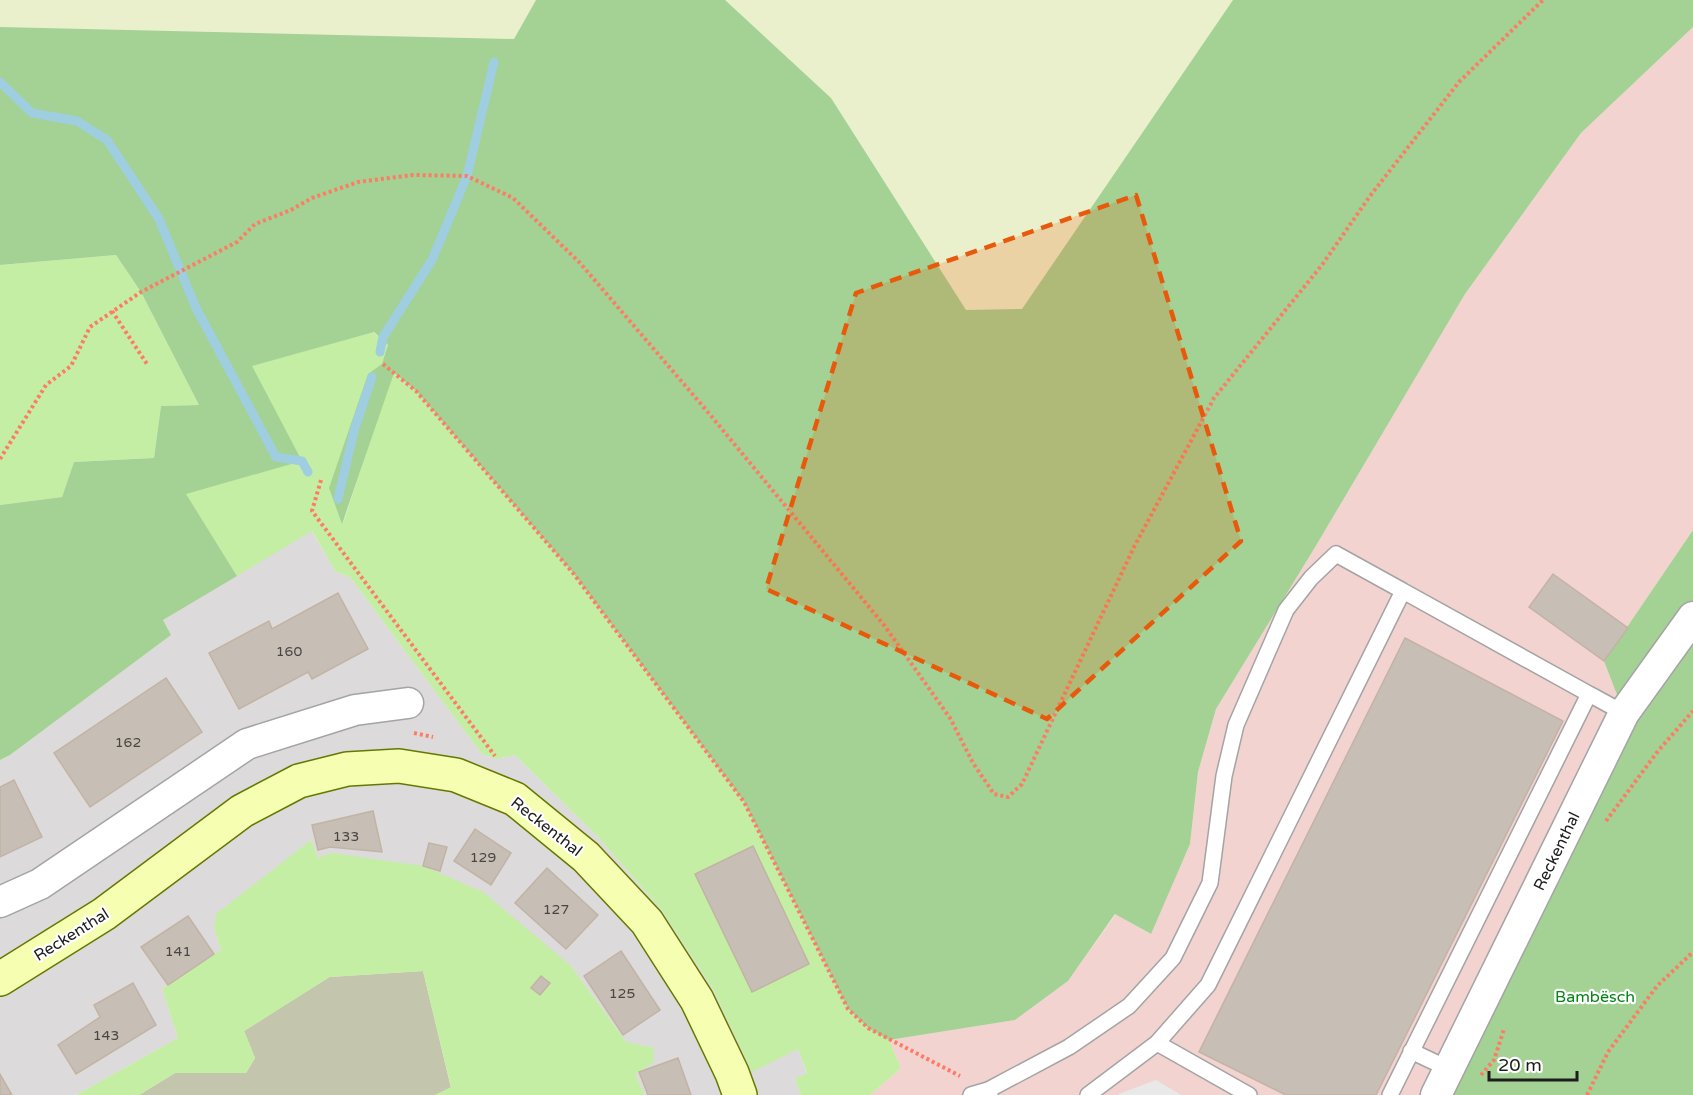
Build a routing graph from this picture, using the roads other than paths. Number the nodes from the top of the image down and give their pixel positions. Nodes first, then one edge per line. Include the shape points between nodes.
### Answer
1 (1403, 591) junction
2 (1693, 617) edge
3 (1589, 694) junction
4 (408, 703) dead end
5 (1624, 713) junction
6 (0, 902) edge
7 (0, 979) edge
8 (1157, 1043) junction
9 (1411, 1051) junction
10 (1442, 1082) edge
11 (989, 1093) edge
12 (740, 1095) edge
13 (971, 1095) edge
14 (1088, 1095) edge
15 (1249, 1095) edge
16 (1390, 1095) edge

1 - 3 lane
1 - 8 lane via 1208,985
1 - 11 lane via 1336,554 1311,578 1286,610 1236,725 1224,776 1210,883 1173,958 1129,1005 1069,1047
2 - 5 street, Reckenthal
3 - 5 lane
3 - 9 lane
4 - 6 street via 355,710 247,744 40,884
5 - 10 street, Reckenthal
7 - 12 main road, Reckenthal via 104,914 242,811 298,781 347,769 399,766 456,775 515,799 586,857 646,922 697,1000
8 - 14 lane
8 - 15 lane
9 - 10 lane
9 - 16 lane
11 - 13 lane

